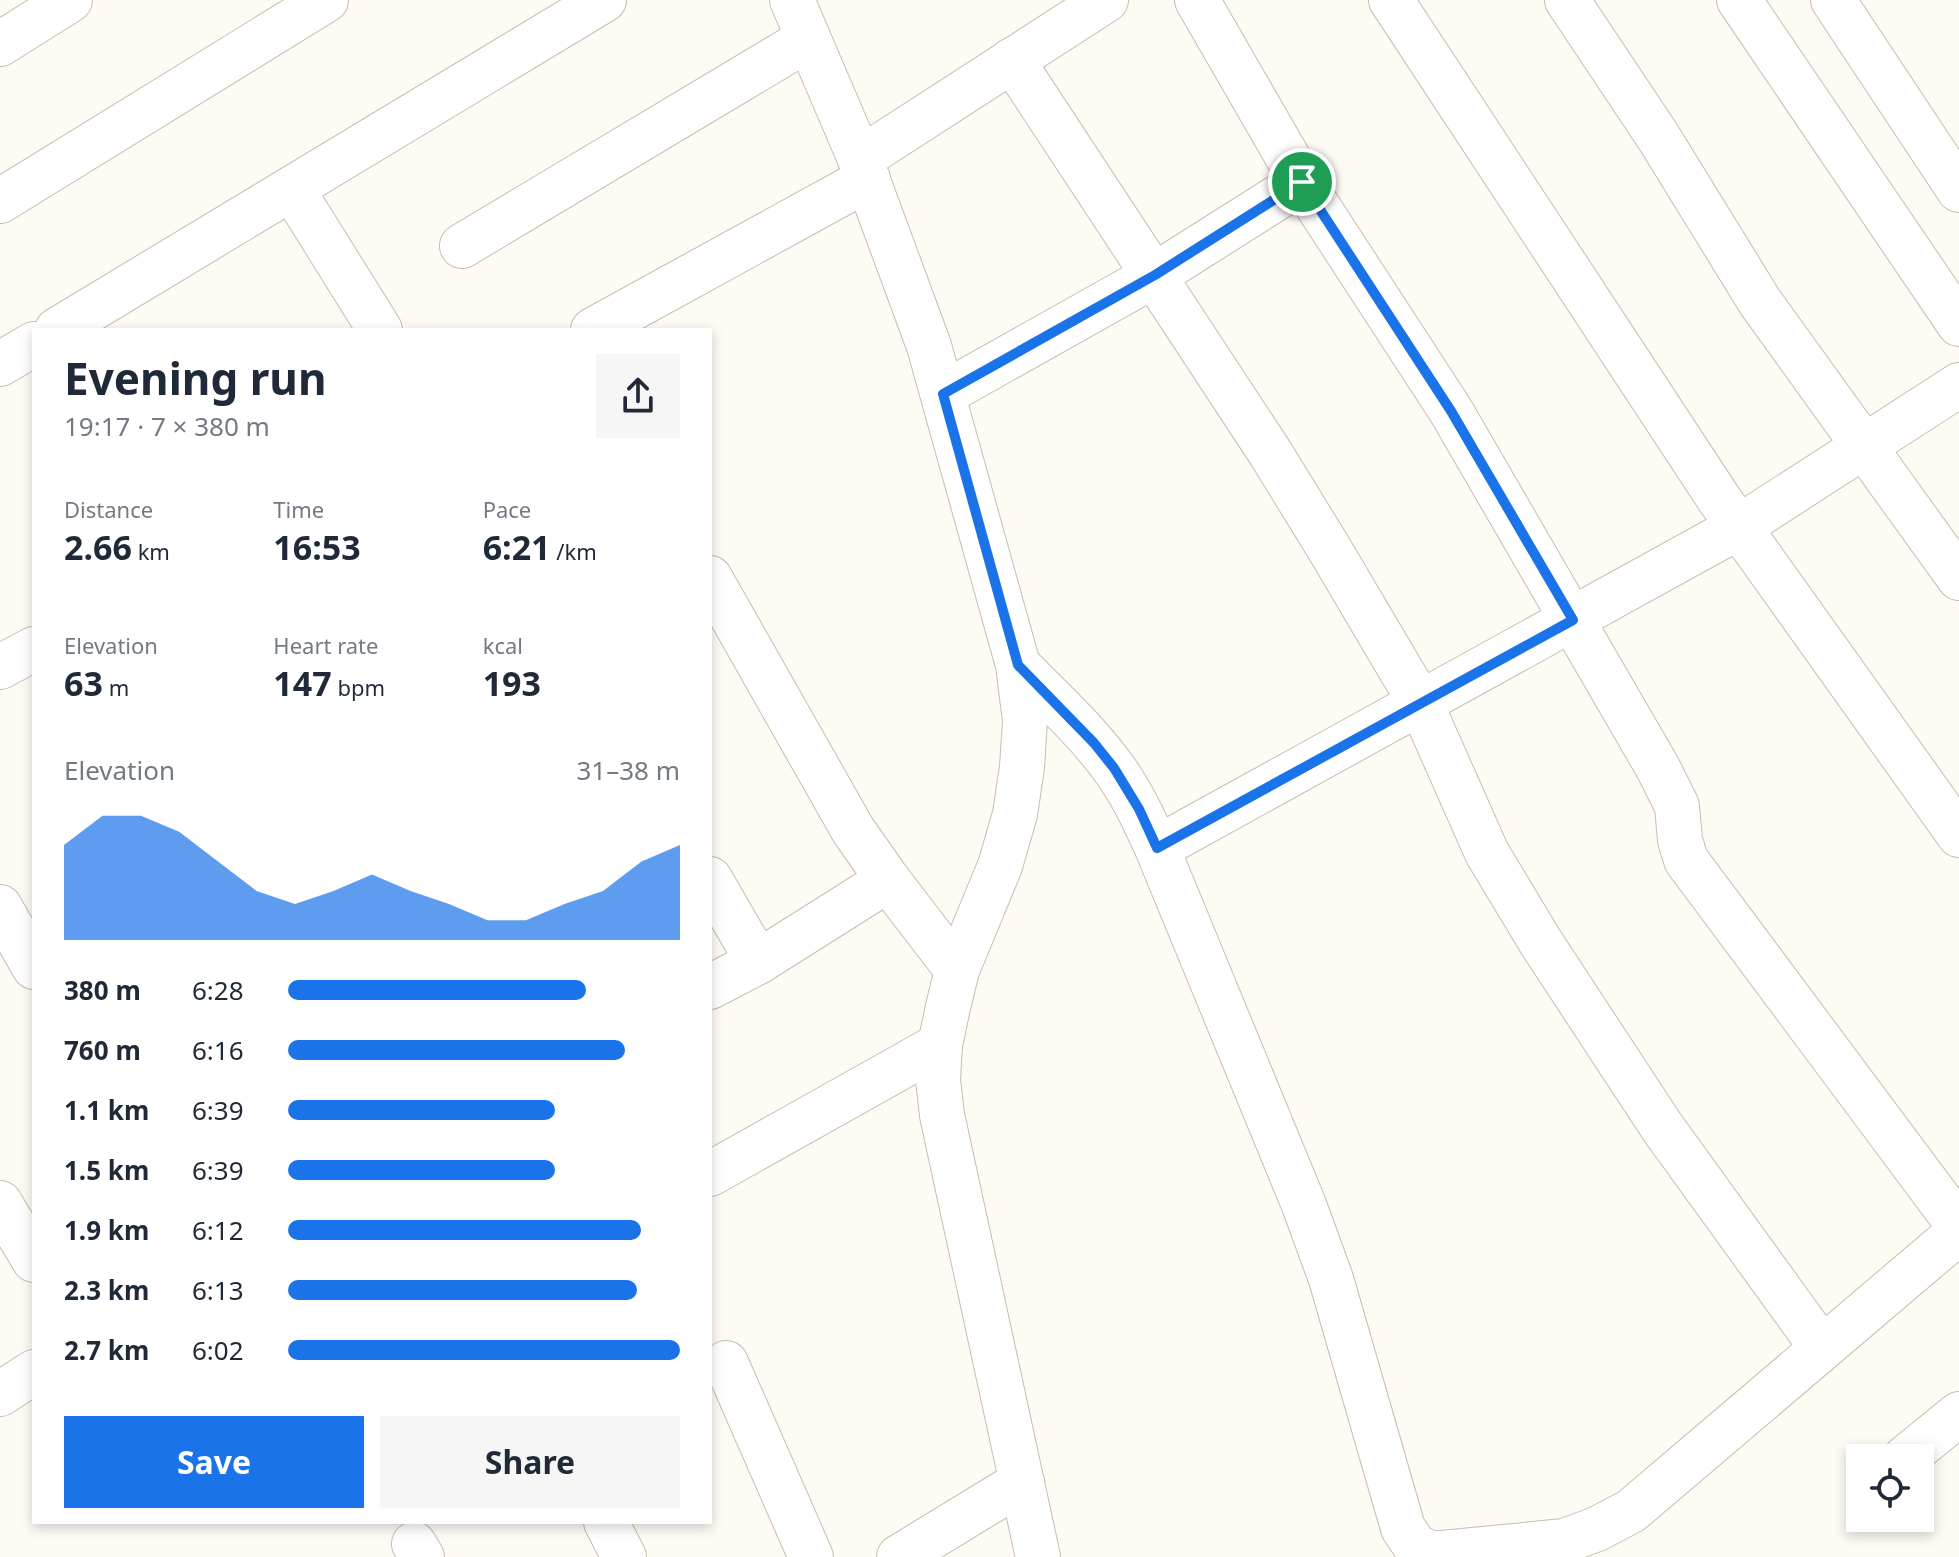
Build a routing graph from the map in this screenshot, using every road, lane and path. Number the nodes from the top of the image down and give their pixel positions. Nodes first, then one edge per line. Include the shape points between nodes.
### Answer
1 (70, 0) edge
2 (326, 0) edge
3 (604, 0) edge
4 (1106, 0) edge
5 (1197, 0) edge
6 (1391, 0) edge
7 (1567, 0) edge
8 (1739, 0) edge
9 (1833, 0) edge
10 (800, 19) edge
11 (0, 44) edge
12 (1012, 60) junction
13 (864, 169) junction
14 (1302, 182) junction
15 (292, 189) junction
16 (1959, 190) edge
17 (0, 201) edge
18 (462, 246) dead end
19 (1155, 275) junction
20 (1959, 324) edge
21 (60, 328) edge
22 (379, 328) edge
23 (596, 328) edge
24 (32, 345) edge
25 (0, 364) edge
26 (1959, 385) edge
27 (943, 394) junction
28 (1862, 445) junction
29 (1739, 527) junction
30 (1959, 578) edge
31 (712, 582) edge
32 (1573, 620) junction
33 (32, 650) edge
34 (1018, 665) junction
35 (0, 667) edge
36 (1421, 704) junction
37 (1959, 835) edge
38 (1157, 848) junction
39 (888, 880) junction
40 (712, 882) edge
41 (0, 907) edge
42 (758, 962) junction
43 (32, 963) edge
44 (957, 970) junction
45 (712, 986) edge
46 (940, 1045) junction
47 (712, 1173) edge
48 (0, 1203) edge
49 (1959, 1229) edge
50 (32, 1257) edge
51 (1822, 1348) junction
52 (726, 1363) dead end
53 (1959, 1414) edge
54 (1922, 1444) edge
55 (1022, 1482) junction
56 (607, 1524) edge
57 (624, 1557) edge
58 (811, 1557) edge
59 (899, 1557) edge
60 (1038, 1557) edge

1 - 11 street
2 - 17 street
3 - 15 street
4 - 12 street
5 - 14 street
6 - 29 street
7 - 28 street via 1760,302
8 - 20 street
9 - 16 street
10 - 13 street
10 - 18 street
12 - 13 street
12 - 19 street
13 - 23 street
13 - 27 street
14 - 19 street
14 - 32 street via 1451,411
15 - 21 street
15 - 22 street
19 - 27 street
19 - 36 street via 1279,466
24 - 25 street
26 - 28 street
27 - 34 street
28 - 29 street
28 - 30 street
29 - 32 street
29 - 37 street
31 - 39 street via 853,830
32 - 36 street
32 - 49 street via 1670,790 1686,860
33 - 35 street
34 - 38 street via 1114,768
34 - 44 street via 1025,721 1015,814 1000,866
36 - 38 street
36 - 51 street via 1487,853 1540,941 1662,1127
38 - 51 street via 1304,1205 1331,1279 1403,1528 1415,1546 1432,1554 1564,1541 1597,1529 1631,1511
39 - 42 street
39 - 44 street
40 - 42 street
41 - 43 street
42 - 45 street
44 - 46 street
46 - 47 street
46 - 55 street via 942,1115
48 - 50 street
49 - 51 street
52 - 58 street
53 - 54 street
55 - 59 street
55 - 60 street
56 - 57 street

